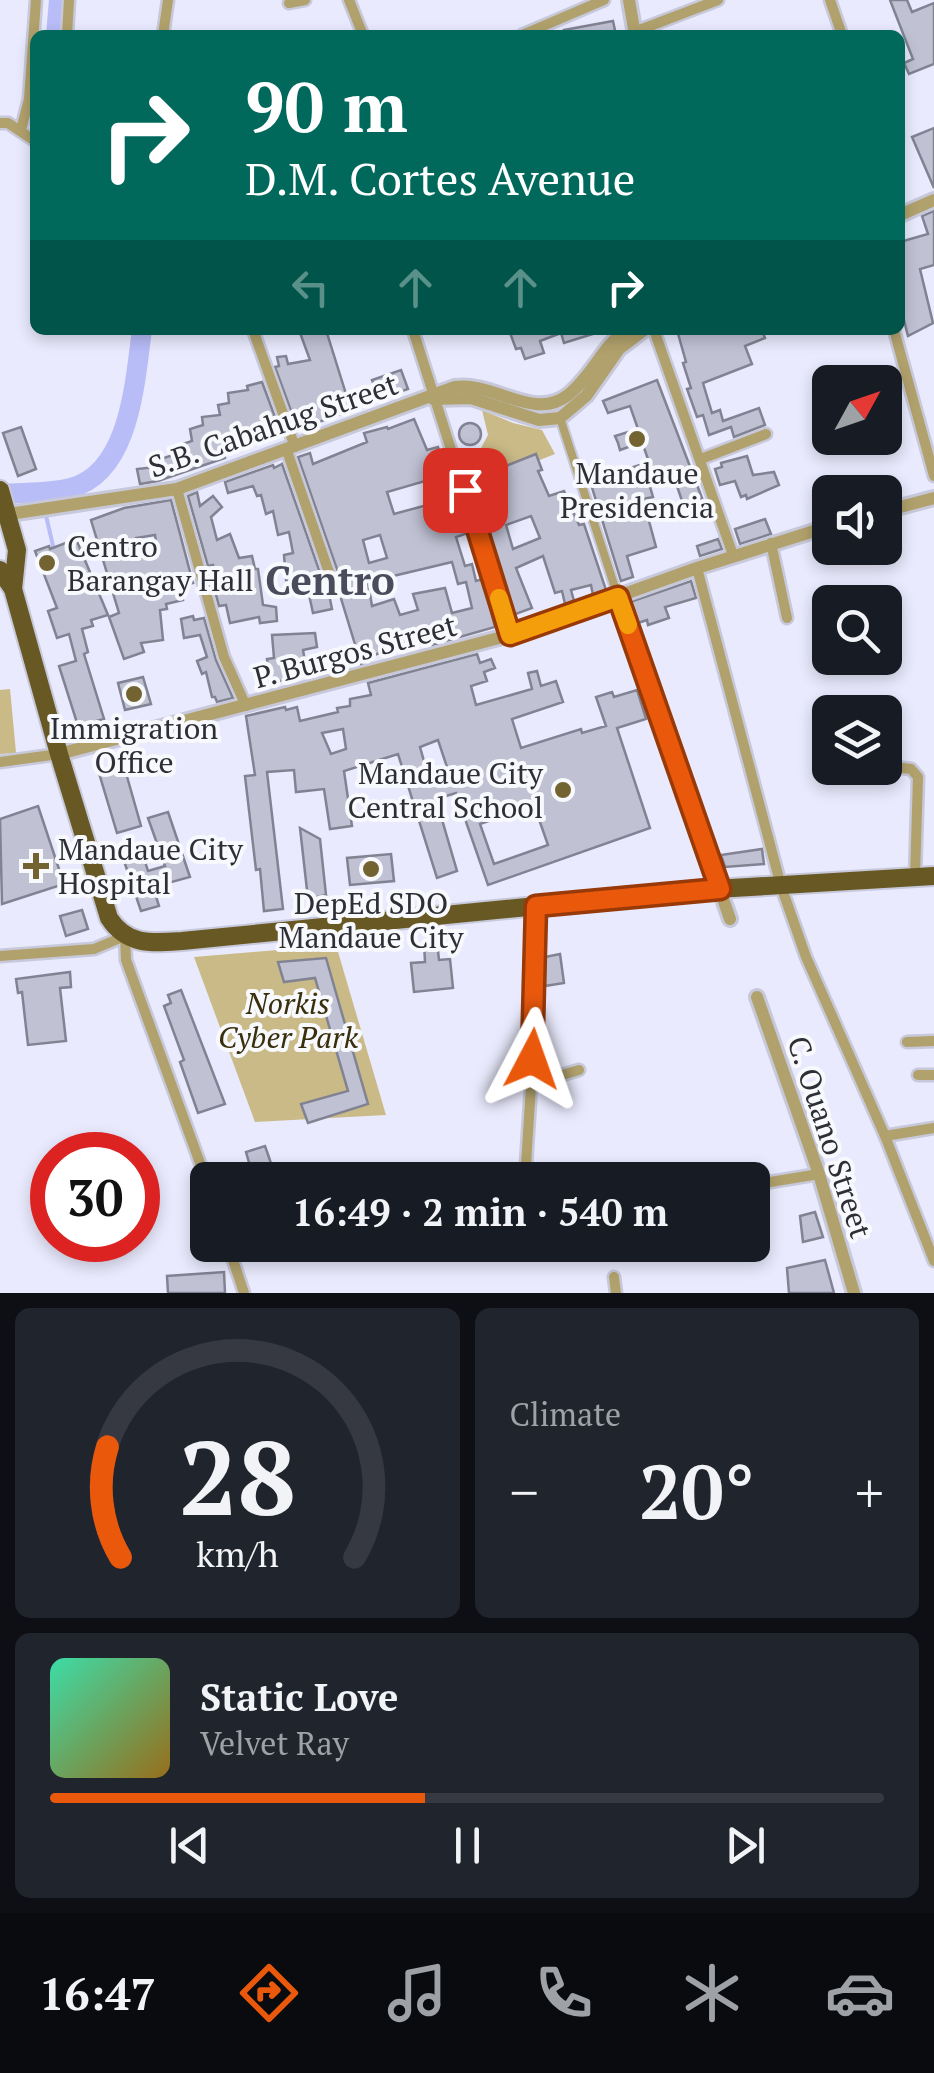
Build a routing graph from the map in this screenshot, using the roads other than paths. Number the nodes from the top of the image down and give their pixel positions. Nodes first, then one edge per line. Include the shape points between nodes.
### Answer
1 (36, 0) edge
2 (70, 0) edge
3 (168, 0) edge
4 (305, 0) edge
5 (349, 0) edge
6 (604, 0) edge
7 (628, 0) edge
8 (718, 0) edge
9 (830, 0) edge
10 (289, 3) dead end
11 (550, 29) edge
12 (34, 30) edge
13 (67, 30) edge
14 (164, 30) edge
15 (361, 30) edge
16 (634, 30) edge
17 (645, 30) edge
18 (840, 30) edge
19 (30, 85) edge
20 (0, 123) edge
21 (22, 130) junction
22 (30, 137) edge
23 (934, 200) edge
24 (905, 213) edge
25 (255, 335) edge
26 (414, 335) edge
27 (621, 335) edge
28 (638, 335) edge
29 (656, 335) edge
30 (895, 335) edge
31 (581, 392) junction
32 (432, 397) junction
33 (555, 403) junction
34 (560, 418) junction
35 (766, 434) dead end
36 (291, 449) junction
37 (702, 460) junction
38 (934, 476) edge
39 (177, 489) junction
40 (934, 498) edge
41 (902, 506) edge
42 (8, 510) edge
43 (812, 531) edge
44 (771, 544) junction
45 (733, 555) junction
46 (696, 568) junction
47 (0, 570) edge
48 (333, 584) dead end
49 (13, 590) junction
50 (618, 597) junction
51 (787, 618) dead end
52 (510, 635) junction
53 (246, 706) junction
54 (58, 754) junction
55 (0, 762) edge
56 (902, 768) edge
57 (924, 876) edge
58 (781, 886) junction
59 (720, 889) junction
60 (536, 906) junction
61 (730, 918) dead end
62 (125, 936) junction
63 (0, 956) edge
64 (757, 998) dead end
65 (934, 1041) edge
66 (907, 1042) dead end
67 (579, 1070) dead end
68 (934, 1074) edge
69 (918, 1075) dead end
70 (531, 1084) junction
71 (934, 1128) edge
72 (885, 1136) junction
73 (200, 1162) edge
74 (526, 1162) edge
75 (819, 1174) junction
76 (770, 1182) edge
77 (934, 1261) edge
78 (234, 1262) edge
79 (614, 1277) dead end
80 (244, 1293) edge
81 (616, 1293) edge
82 (854, 1293) edge

1 - 12 street
2 - 13 street
3 - 14 street
4 - 10 street
5 - 15 street
6 - 11 street
7 - 16 street
8 - 17 street
9 - 18 street
19 - 21 street
20 - 21 street
21 - 22 street
23 - 24 street
25 - 36 street
26 - 32 street
27 - 31 street via 600,354
28 - 31 street
29 - 37 street
30 - 38 street
31 - 33 street
31 - 34 street
32 - 33 street, S.B. Cabahug Street via 471,386 530,404
32 - 34 street, S.B. Cabahug Street via 472,398 539,420
32 - 36 street, S.B. Cabahug Street
32 - 52 street
33 - 34 street
34 - 50 street
35 - 37 street
36 - 39 street, S.B. Cabahug Street
36 - 48 street
37 - 45 street
39 - 42 street, S.B. Cabahug Street
39 - 53 street via 224,657
40 - 41 street
42 - 49 highway via 17,550
43 - 44 street, P. Burgos Street
44 - 45 street, P. Burgos Street
44 - 51 street
45 - 46 street, P. Burgos Street
46 - 50 street, P. Burgos Street
46 - 58 street
47 - 49 highway
49 - 54 highway
50 - 52 street, P. Burgos Street
50 - 59 street
52 - 53 street, P. Burgos Street
53 - 54 street, P. Burgos Street
54 - 55 street, P. Burgos Street
54 - 62 highway via 110,918
56 - 57 street via 918,778
57 - 58 highway
58 - 59 highway
58 - 72 street
59 - 60 highway
59 - 61 street
60 - 62 highway via 182,941
60 - 70 street
62 - 63 street via 94,948
62 - 73 street via 126,960
64 - 75 street, C. Ouano Street
65 - 66 street
67 - 70 street
68 - 69 street
70 - 74 street
71 - 72 street
72 - 77 street
75 - 76 street
75 - 82 street, C. Ouano Street
78 - 80 street
79 - 81 street

